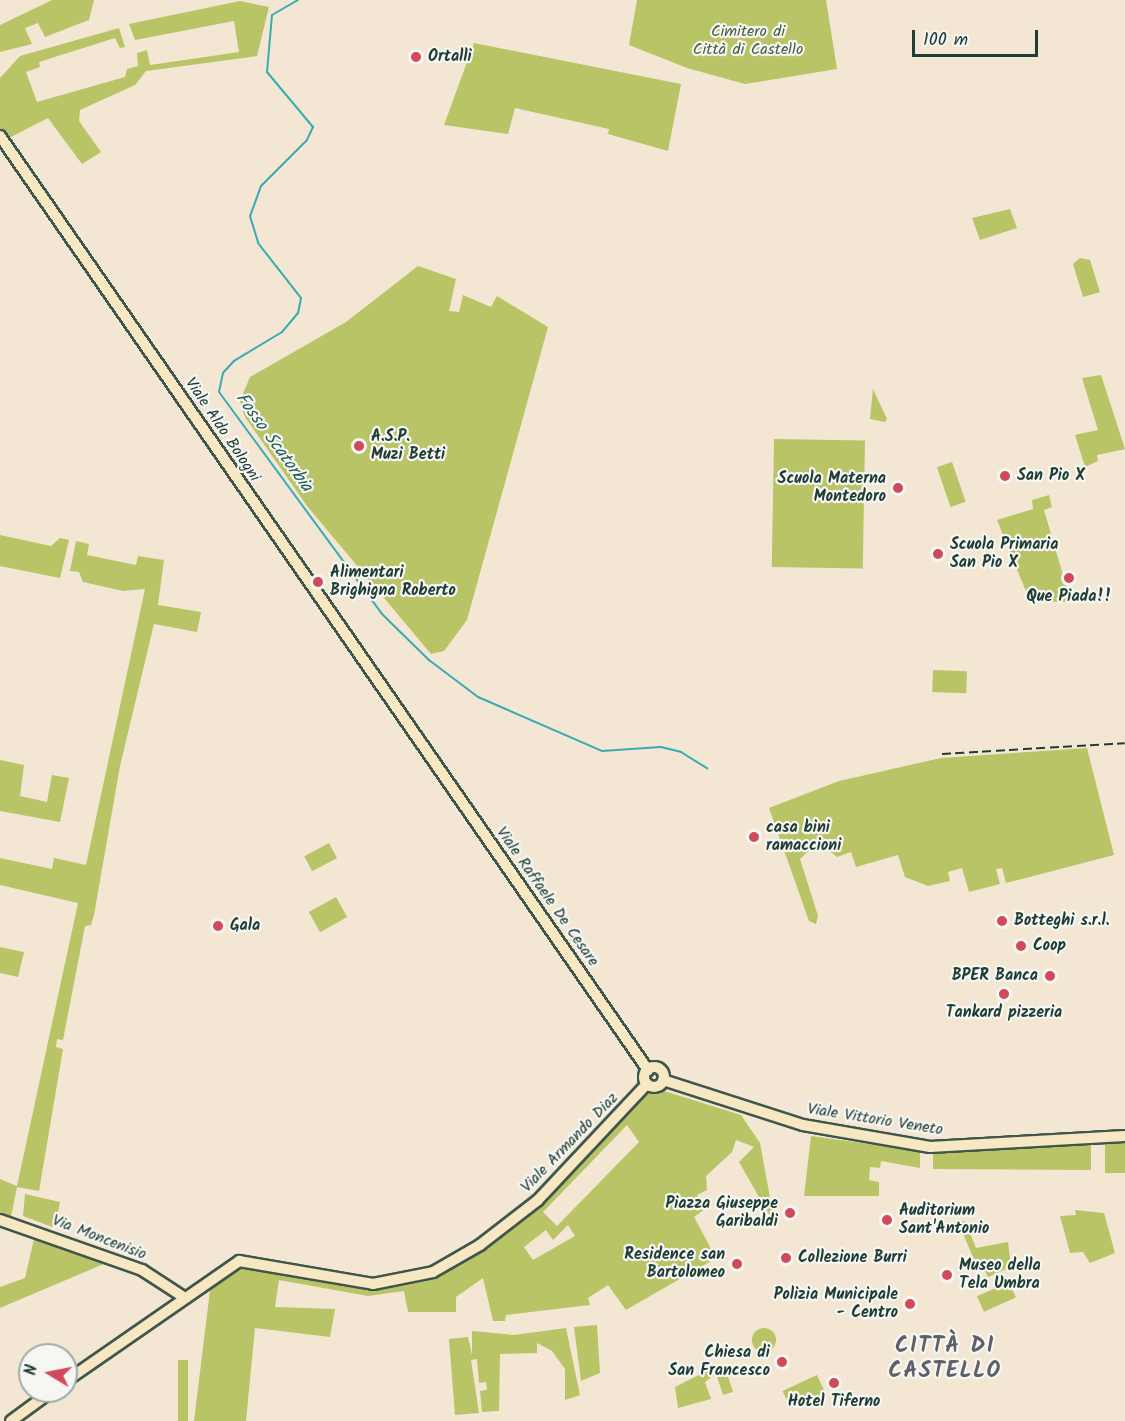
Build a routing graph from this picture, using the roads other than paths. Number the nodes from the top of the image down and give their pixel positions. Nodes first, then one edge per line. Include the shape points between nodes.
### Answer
1 (0, 136) edge
2 (421, 741) joint
3 (648, 1070) junction
4 (663, 1080) junction
5 (647, 1084) junction
6 (1125, 1136) edge
7 (0, 1220) edge
8 (182, 1296) junction
9 (78, 1372) edge
10 (35, 1403) edge
11 (10, 1421) edge

1 - 2 main road, Viale Aldo Bologni
2 - 3 main road, Viale Raffaele De Cesare
3 - 4 main road, Viale Vittorio Veneto via 660,1070
3 - 5 main road
4 - 5 main road via 656,1087
4 - 6 main road, Viale Vittorio Veneto via 803,1125 930,1148
5 - 8 main road, Viale Armando Diaz via 538,1200 480,1245 433,1272 373,1284 239,1261
7 - 8 main road, Via Moncenisio via 142,1270
8 - 9 main road, Viale Armando Diaz
10 - 11 main road

